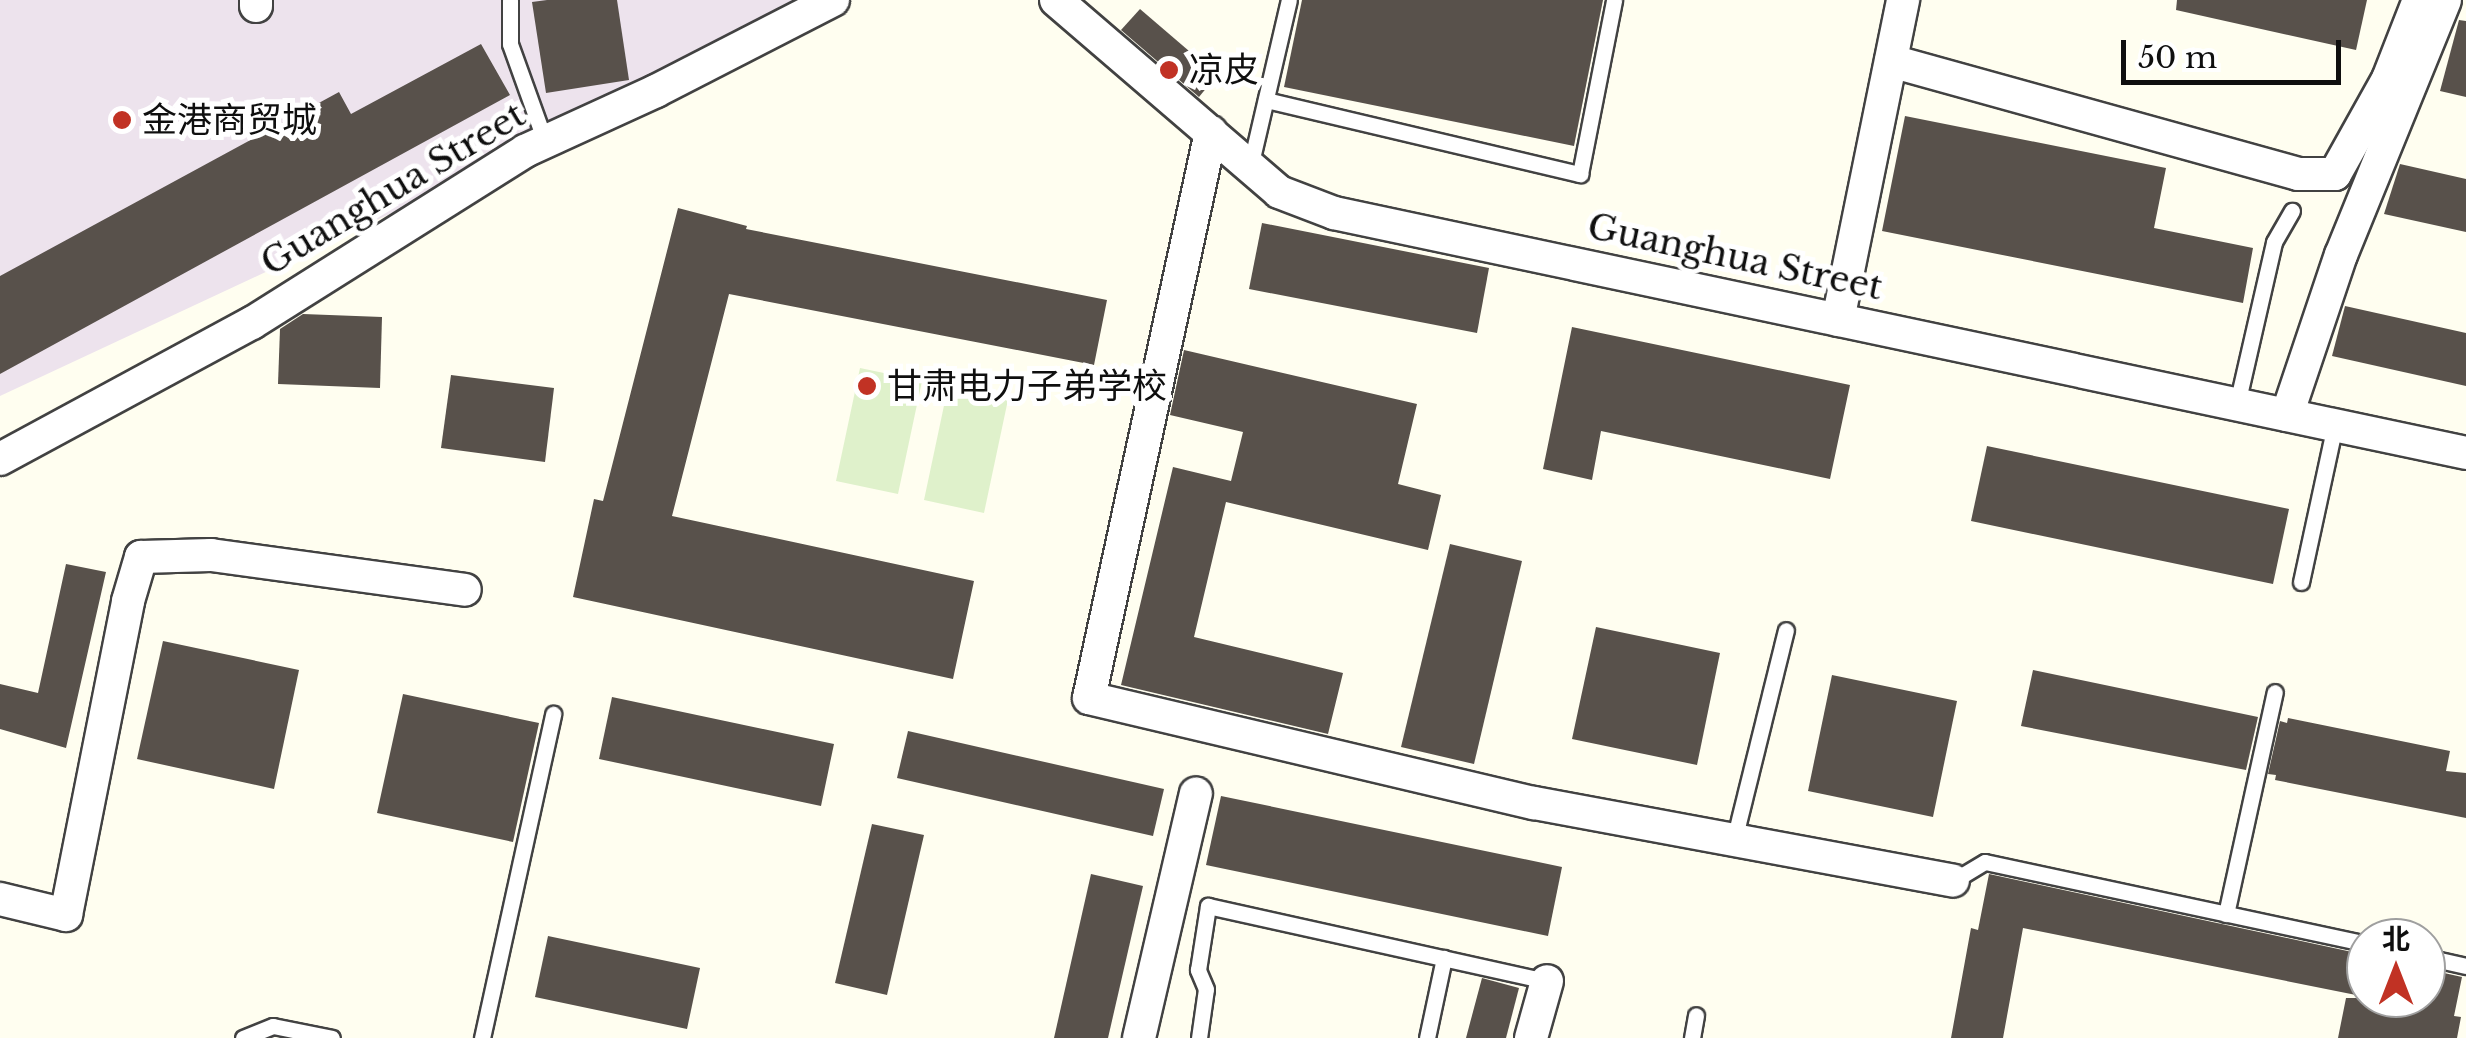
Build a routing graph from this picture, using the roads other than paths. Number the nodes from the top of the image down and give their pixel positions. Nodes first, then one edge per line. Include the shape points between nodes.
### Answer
1 (510, 0) edge
2 (833, 0) edge
3 (1056, 0) edge
4 (1289, 0) edge
5 (1614, 0) edge
6 (1903, 0) edge
7 (2419, 0) edge
8 (2445, 0) edge
9 (1891, 61) junction
10 (1266, 100) junction
11 (1211, 132) junction
12 (545, 141) junction
13 (1250, 167) junction
14 (2292, 211) dead end
15 (1838, 320) junction
16 (2237, 404) junction
17 (2288, 415) junction
18 (2335, 426) junction
19 (2466, 453) edge
20 (0, 458) edge
21 (2302, 582) dead end
22 (465, 590) dead end
23 (1786, 630) dead end
24 (2275, 692) dead end
25 (553, 714) dead end
26 (1196, 794) dead end
27 (1734, 840) junction
28 (1953, 881) joint
29 (0, 899) edge
30 (2226, 914) junction
31 (2346, 940) edge
32 (1444, 958) junction
33 (1547, 980) joint
34 (1696, 1015) dead end
35 (243, 1038) edge
36 (332, 1038) edge
37 (482, 1038) edge
38 (1140, 1038) edge
39 (1198, 1038) edge
40 (1427, 1038) edge
41 (1531, 1038) edge
42 (1692, 1038) edge

1 - 12 lane via 510,44
2 - 12 street, Guanghua Street
3 - 11 street, Guanghua Street
4 - 10 lane
5 - 10 lane via 1580,174
6 - 9 street
7 - 9 street via 2388,79 2335,174 2298,174
8 - 17 street via 2342,255
9 - 15 street
10 - 13 lane
11 - 13 street, Guanghua Street
11 - 27 street via 1089,698 1534,804
12 - 20 street, Guanghua Street via 252,323
13 - 15 street, Guanghua Street via 1279,192 1334,213
14 - 16 lane via 2274,242
15 - 16 street, Guanghua Street
16 - 17 street, Guanghua Street
17 - 18 street, Guanghua Street
18 - 19 street, Guanghua Street
18 - 21 lane
22 - 29 street via 212,555 141,558 66,914
23 - 27 lane
24 - 30 lane
25 - 37 lane
26 - 38 street
27 - 28 street
28 - 30 lane via 1985,862
30 - 31 lane
32 - 33 lane
32 - 39 lane via 1208,906 1198,970 1206,989
32 - 40 lane
33 - 41 street
34 - 42 lane
35 - 36 lane via 273,1026

